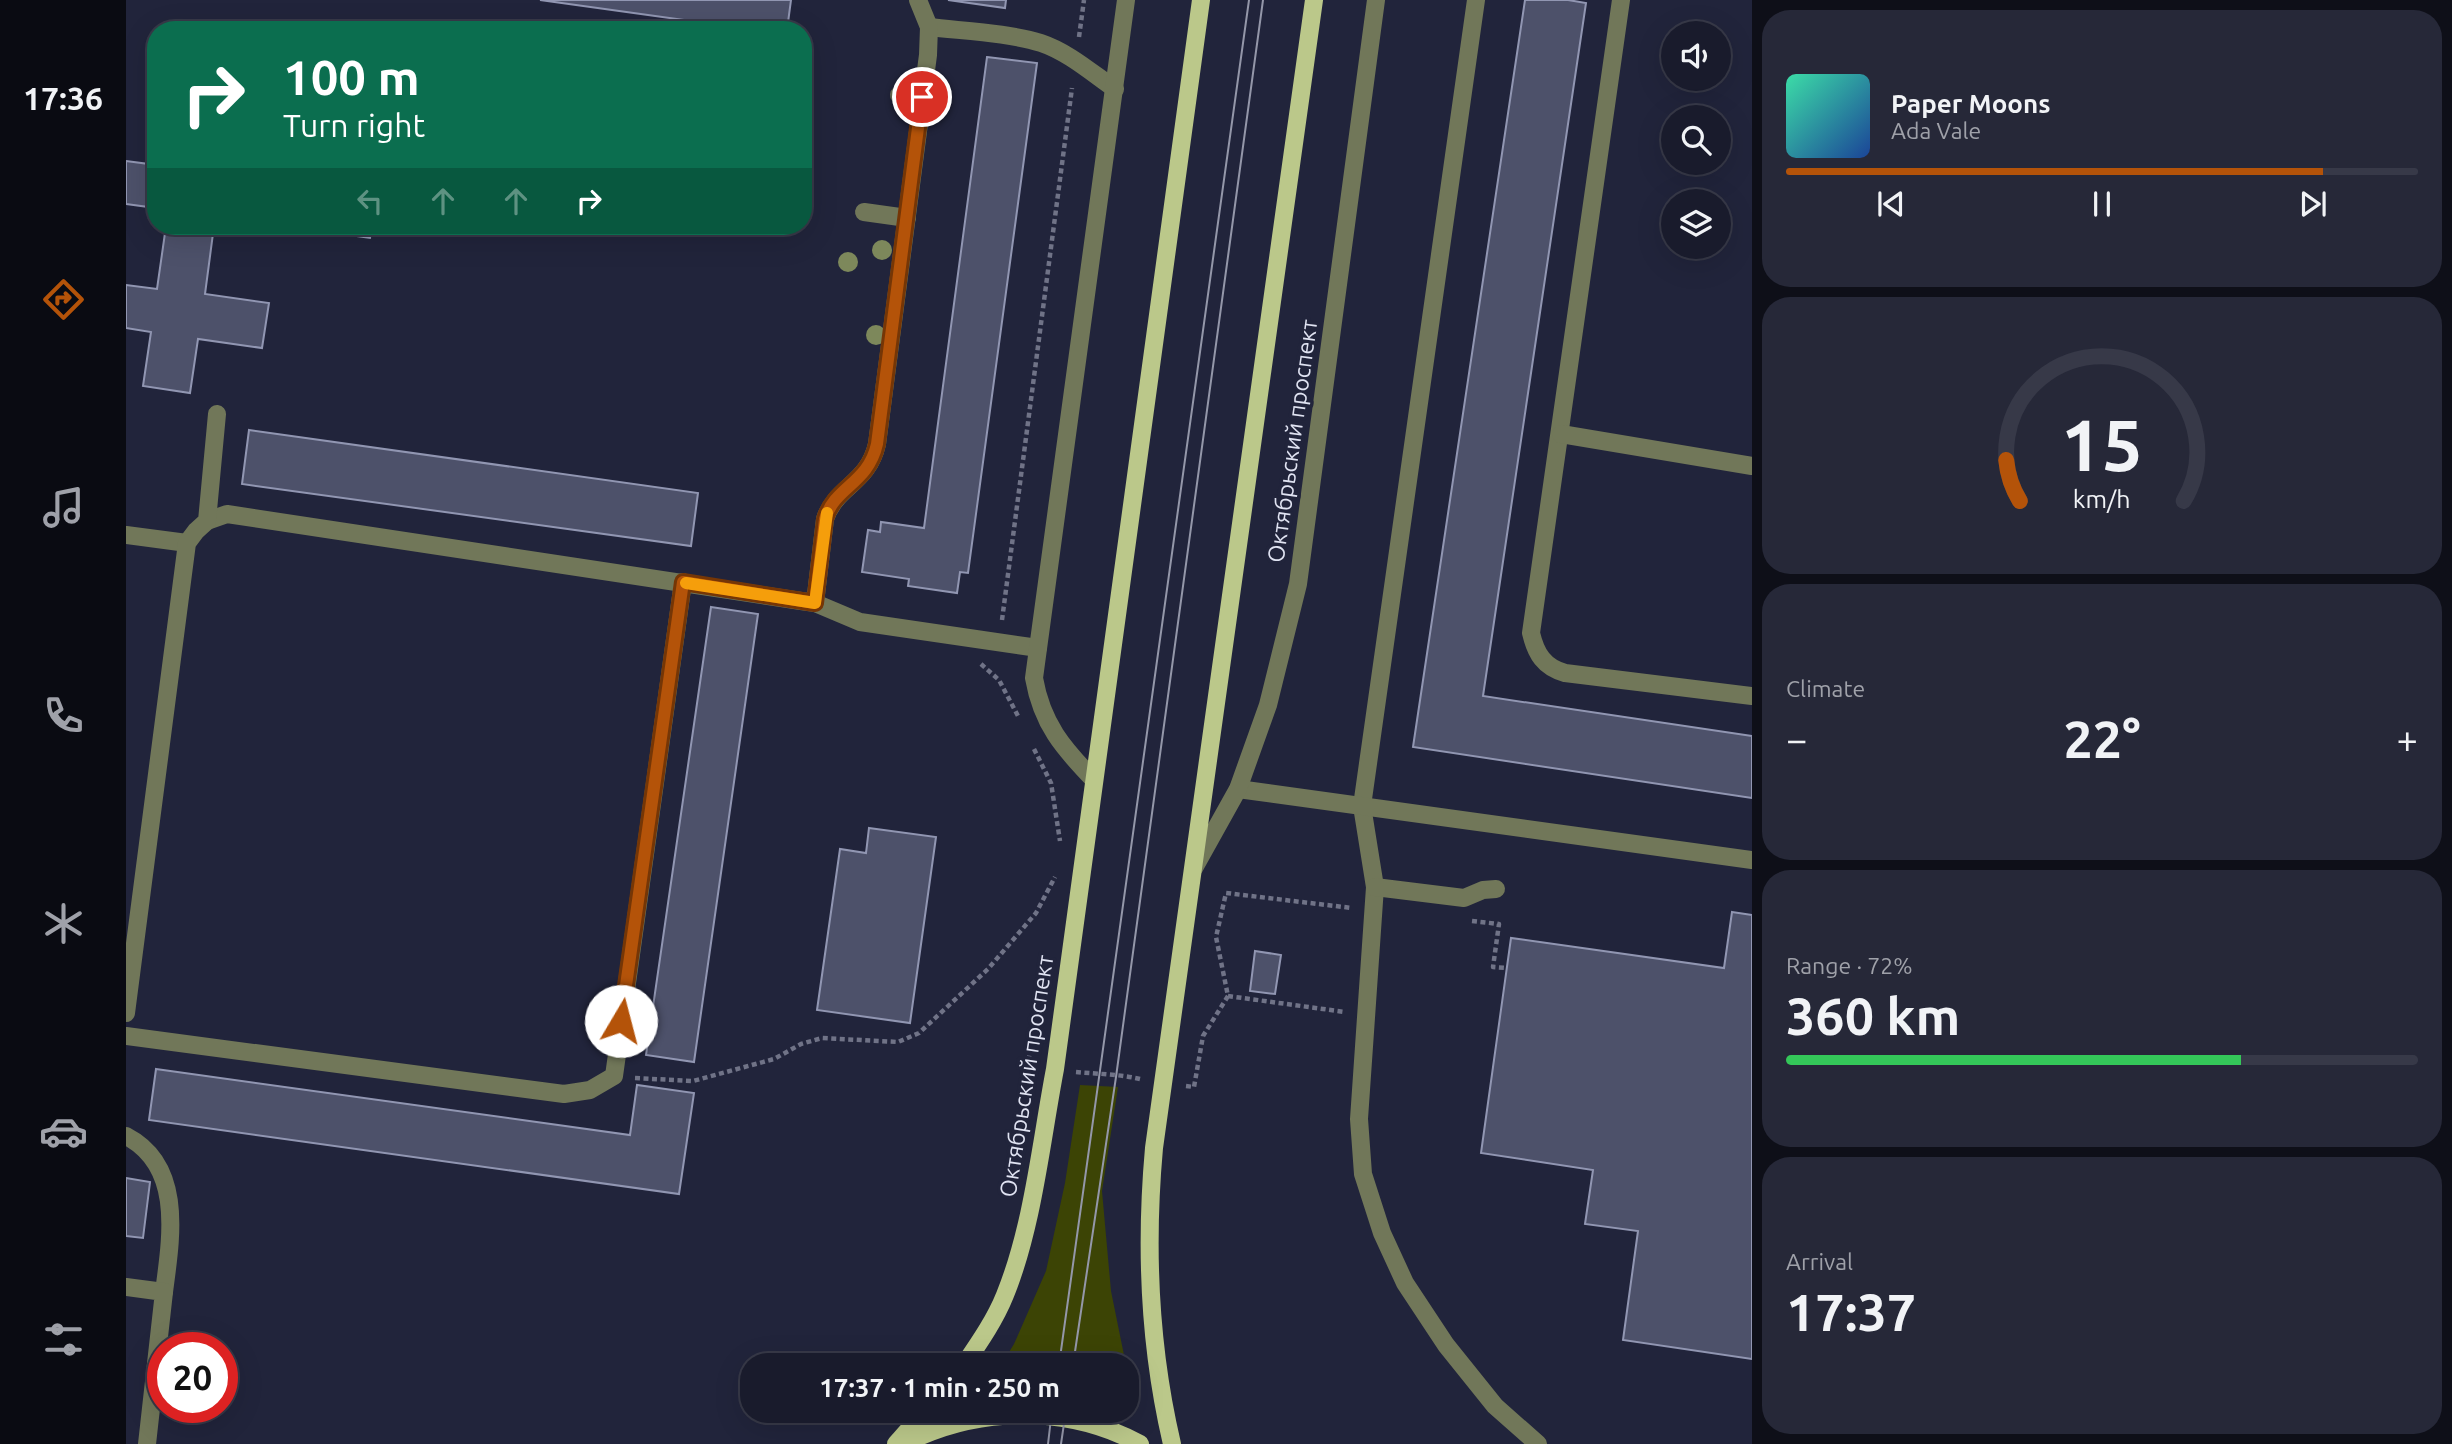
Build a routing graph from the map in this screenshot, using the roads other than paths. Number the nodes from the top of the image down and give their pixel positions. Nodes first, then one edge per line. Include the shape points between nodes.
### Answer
1 (918, 0) edge
2 (1126, 0) edge
3 (1201, 0) edge
4 (1314, 0) edge
5 (1376, 0) edge
6 (1476, 0) edge
7 (1622, 0) edge
8 (929, 27) junction
9 (1115, 89) junction
10 (899, 95) dead end
11 (922, 97) junction
12 (864, 212) dead end
13 (907, 218) junction
14 (218, 414) dead end
15 (1561, 434) junction
16 (1752, 466) edge
17 (207, 521) junction
18 (126, 535) edge
19 (187, 543) junction
20 (683, 582) junction
21 (815, 603) junction
22 (1038, 648) junction
23 (1752, 696) edge
24 (1094, 780) junction
25 (1238, 789) junction
26 (1362, 806) junction
27 (1752, 860) edge
28 (1192, 871) junction
29 (1375, 887) junction
30 (1496, 889) dead end
31 (126, 1013) edge
32 (126, 1036) edge
33 (126, 1136) edge
34 (126, 1287) edge
35 (164, 1292) junction
36 (972, 1353) edge
37 (915, 1423) edge
38 (147, 1444) edge
39 (896, 1444) edge
40 (904, 1444) edge
41 (1140, 1444) edge
42 (1172, 1444) edge
43 (1538, 1444) edge

1 - 8 street
2 - 9 street
3 - 24 main road, Октябрьский проспект
4 - 28 main road, Октябрьский проспект
5 - 25 street, Октябрьский проспект via 1298,584 1268,705
6 - 26 street
7 - 15 street
8 - 9 street via 1042,43
8 - 11 street
9 - 22 street
10 - 11 street
11 - 13 street
12 - 13 street
13 - 21 street via 874,456 829,508
14 - 17 street
15 - 16 street
15 - 23 street via 1531,633 1540,658 1565,673
17 - 19 street
17 - 20 street via 227,514
18 - 19 street
19 - 31 street
20 - 21 street
20 - 32 street via 614,1076 590,1090 564,1094
21 - 22 street via 860,622
22 - 24 street via 1034,678 1045,719 1067,752
24 - 36 main road, Октябрьский проспект via 1055,1069 1031,1204 1004,1296
25 - 26 street
25 - 28 street, Октябрьский проспект
26 - 27 street
26 - 29 street
28 - 42 main road, Октябрьский проспект via 1150,1191 1156,1372
29 - 30 street via 1464,898
29 - 43 street via 1359,1119 1363,1174 1405,1283 1446,1345 1495,1406
33 - 35 street via 160,1166 169,1192
34 - 35 street
35 - 38 street
37 - 39 main road
40 - 41 main road via 965,1421 1015,1416 1082,1420

